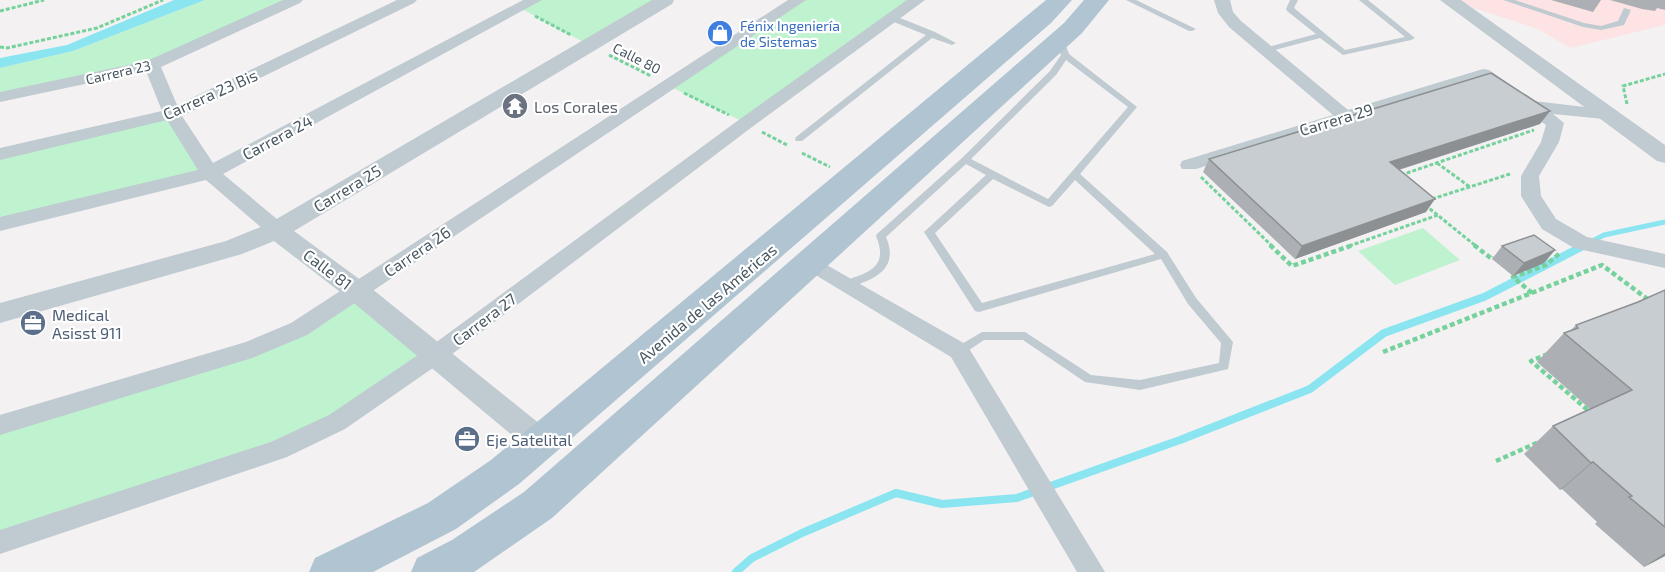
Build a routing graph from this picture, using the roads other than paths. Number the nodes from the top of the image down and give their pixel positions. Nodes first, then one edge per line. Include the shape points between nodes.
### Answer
1 (296, 0) edge
2 (409, 0) edge
3 (665, 0) edge
4 (798, 0) edge
5 (917, 0) edge
6 (1060, 0) edge
7 (1097, 0) edge
8 (1130, 0) edge
9 (1222, 0) edge
10 (1294, 0) edge
11 (1363, 0) edge
12 (1449, 0) edge
13 (1507, 0) edge
14 (527, 4) edge
15 (1627, 10) dead end
16 (892, 18) junction
17 (1192, 29) dead end
18 (1028, 30) junction
19 (932, 33) junction
20 (1322, 35) junction
21 (952, 43) dead end
22 (1062, 48) junction
23 (1267, 50) junction
24 (152, 65) junction
25 (0, 97) edge
26 (1528, 105) junction
27 (172, 114) junction
28 (1604, 114) junction
29 (1345, 116) junction
30 (799, 139) dead end
31 (0, 154) edge
32 (1665, 156) edge
33 (965, 160) junction
34 (1188, 165) road end
35 (210, 173) junction
36 (992, 175) junction
37 (1075, 175) junction
38 (0, 224) edge
39 (277, 230) junction
40 (1163, 255) junction
41 (1665, 261) edge
42 (811, 263) junction
43 (847, 284) junction
44 (357, 291) junction
45 (0, 313) edge
46 (959, 351) junction
47 (435, 355) junction
48 (0, 425) edge
49 (541, 442) junction
50 (0, 542) edge
51 (330, 572) edge
52 (432, 572) edge
53 (1092, 572) edge

1 - 24 street, Carrera 23
2 - 27 street, Carrera 23 Bis
3 - 39 street, Carrera 25
4 - 44 street, Carrera 26
5 - 16 street, Carrera 27
6 - 18 main road, Avenida de las Américas
7 - 22 main road
8 - 17 lane
9 - 23 street via 1226,13
10 - 20 lane via 1290,9
11 - 20 lane via 1411,38 1343,53
12 - 28 street
13 - 15 lane via 1569,23 1602,28 1621,23
14 - 35 street, Carrera 24
16 - 19 lane
16 - 47 street, Carrera 27
18 - 42 main road via 1010,64 822,231
18 - 49 main road, Avenida de las Américas
19 - 21 lane
19 - 30 lane
20 - 23 lane
22 - 33 lane via 1053,73
22 - 37 lane via 1133,107
22 - 42 main road
23 - 29 street
24 - 25 street, Carrera 23
24 - 27 street, Calle 81
26 - 28 street
26 - 29 street, Carrera 29 via 1483,74
26 - 41 street via 1555,123 1550,142 1530,176 1531,196 1549,224 1571,238 1601,249
27 - 31 street, Carrera 23 Bis
27 - 35 street, Calle 81
28 - 32 street
29 - 34 street, Carrera 29
33 - 36 lane
33 - 43 lane via 881,236 886,252 879,269
35 - 38 street, Carrera 24
35 - 39 street, Calle 81
36 - 37 lane via 1049,204
36 - 40 lane via 929,232 979,308
37 - 40 lane
39 - 44 street, Calle 81
39 - 45 street, Carrera 25 via 233,248
40 - 46 lane via 1192,301 1227,342 1224,366 1140,385 1089,379 1025,336 982,336
42 - 43 street
42 - 52 main road via 538,505 467,554
43 - 46 street
44 - 47 street, Calle 81
44 - 48 street, Carrera 26 via 299,329 252,349
46 - 53 street
47 - 49 street, Calle 81
47 - 50 street, Carrera 27 via 337,422 278,450
49 - 51 main road, Avenida de las Américas via 442,516

